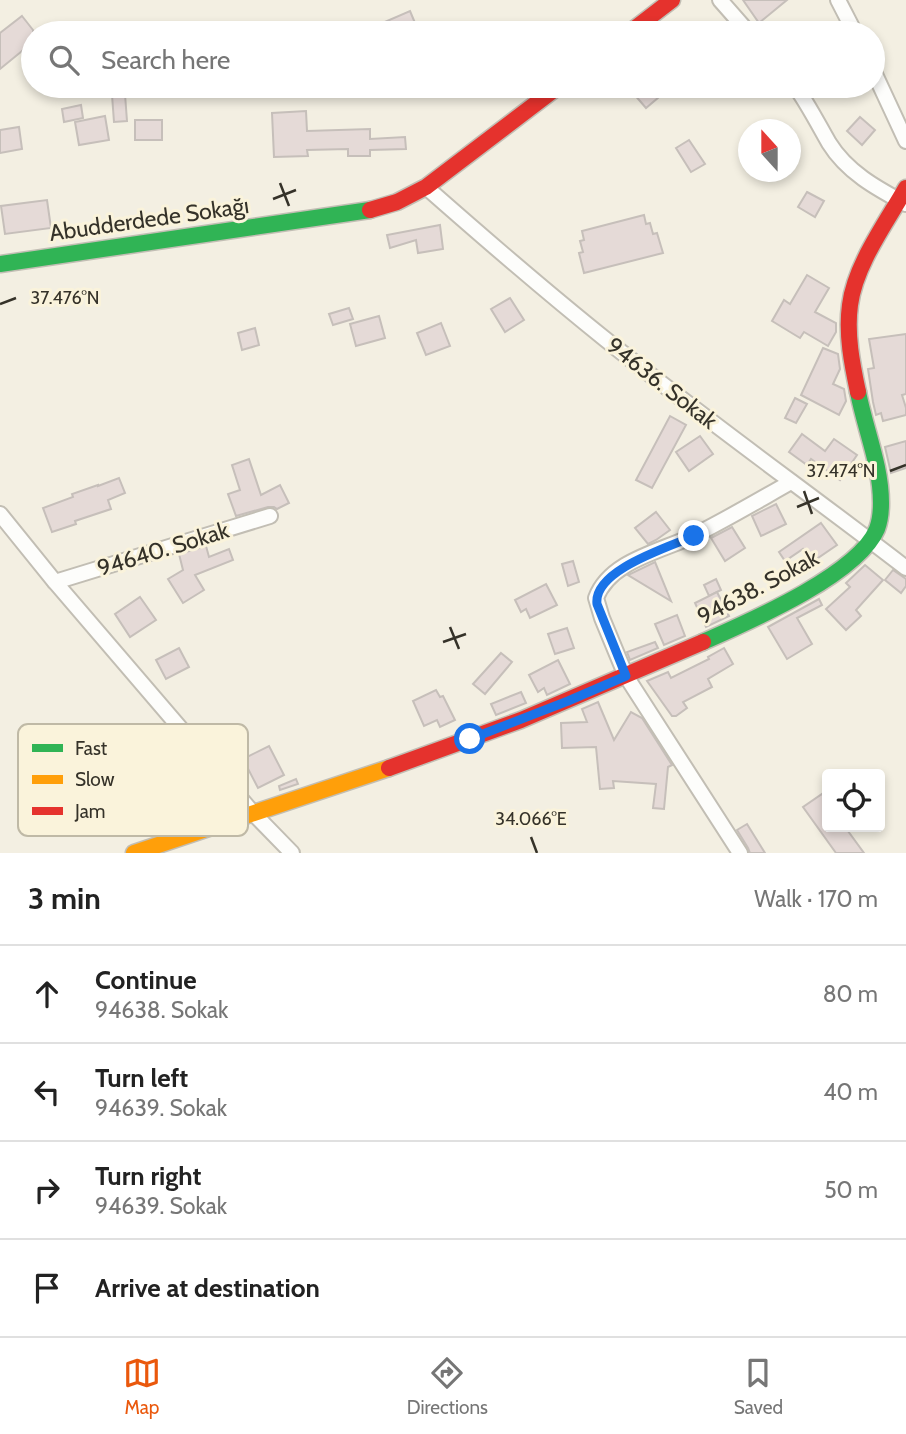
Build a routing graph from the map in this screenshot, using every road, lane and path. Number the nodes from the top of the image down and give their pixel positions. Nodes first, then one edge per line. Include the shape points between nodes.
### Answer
1 (672, 0) edge
2 (720, 0) edge
3 (838, 0) edge
4 (645, 21) edge
5 (738, 21) edge
6 (849, 21) edge
7 (885, 95) edge
8 (543, 98) edge
9 (804, 98) edge
10 (906, 141) edge
11 (426, 187) junction
12 (904, 197) edge
13 (0, 264) edge
14 (791, 482) junction
15 (0, 514) edge
16 (270, 516) dead end
17 (871, 540) junction
18 (906, 568) edge
19 (55, 582) junction
20 (626, 676) junction
21 (177, 724) edge
22 (248, 807) edge
23 (253, 813) junction
24 (248, 815) edge
25 (197, 836) edge
26 (170, 847) edge
27 (134, 853) edge
28 (292, 853) edge
29 (740, 853) edge

1 - 4 street
2 - 5 street
3 - 6 street
7 - 10 street
8 - 11 street, Abudderdede Sokağı
9 - 12 street via 844,162 871,185
11 - 13 street, Abudderdede Sokağı via 365,211
11 - 14 street, 94636. Sokak via 604,339
12 - 17 street, 94638. Sokak via 861,271 850,306 854,367 881,496 881,517
14 - 17 street, 94636. Sokak
14 - 20 street via 694,536 637,559 615,573 598,592 597,604
15 - 19 street
16 - 19 street, 94640. Sokak
17 - 18 street, 94636. Sokak
17 - 20 street, 94638. Sokak via 830,577 786,603
19 - 21 street
20 - 23 street, 94638. Sokak via 470,739
20 - 29 street
22 - 23 street
23 - 24 street, 94638. Sokak
23 - 28 street
25 - 26 street, 94638. Sokak
26 - 27 street, 94638. Sokak

